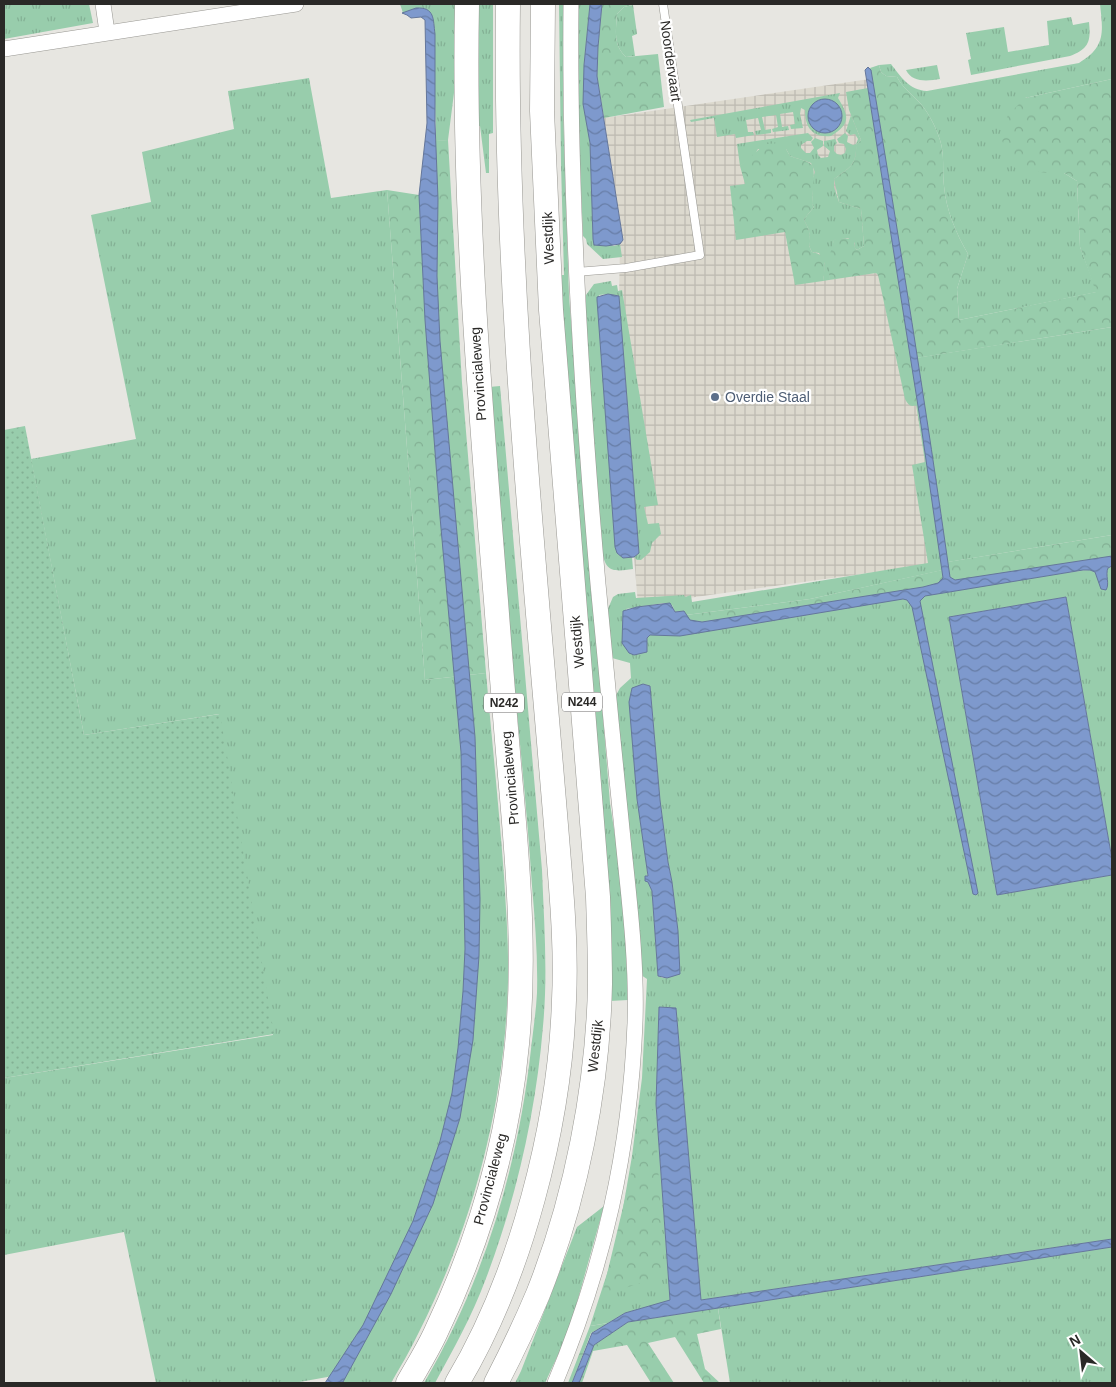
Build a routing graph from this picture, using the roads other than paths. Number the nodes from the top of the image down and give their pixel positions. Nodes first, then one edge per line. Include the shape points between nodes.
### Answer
1 (103, 4) edge
2 (296, 4) edge
3 (467, 4) edge
4 (508, 4) edge
5 (543, 4) edge
6 (571, 4) edge
7 (663, 4) edge
8 (107, 32) junction
9 (4, 49) edge
10 (576, 272) junction
11 (408, 1383) edge
12 (457, 1383) edge
13 (496, 1383) edge
14 (555, 1383) edge

1 - 8 street
2 - 8 street
3 - 11 main road, Provincialeweg / N242 via 471,262 516,844 521,975 518,1044 508,1111 492,1182 462,1272
4 - 12 main road via 508,146 516,336 561,887 564,1002 558,1075 534,1192 492,1313
5 - 13 main road, Westdijk / N244 via 542,111 551,310 598,897 600,985 594,1067 567,1203 538,1292
6 - 10 street, Westdijk via 570,106
7 - 10 lane, Noordervaart via 700,255 626,268
8 - 9 street
10 - 14 street, Westdijk via 598,583 633,920 635,1021 623,1157 605,1239 570,1348

